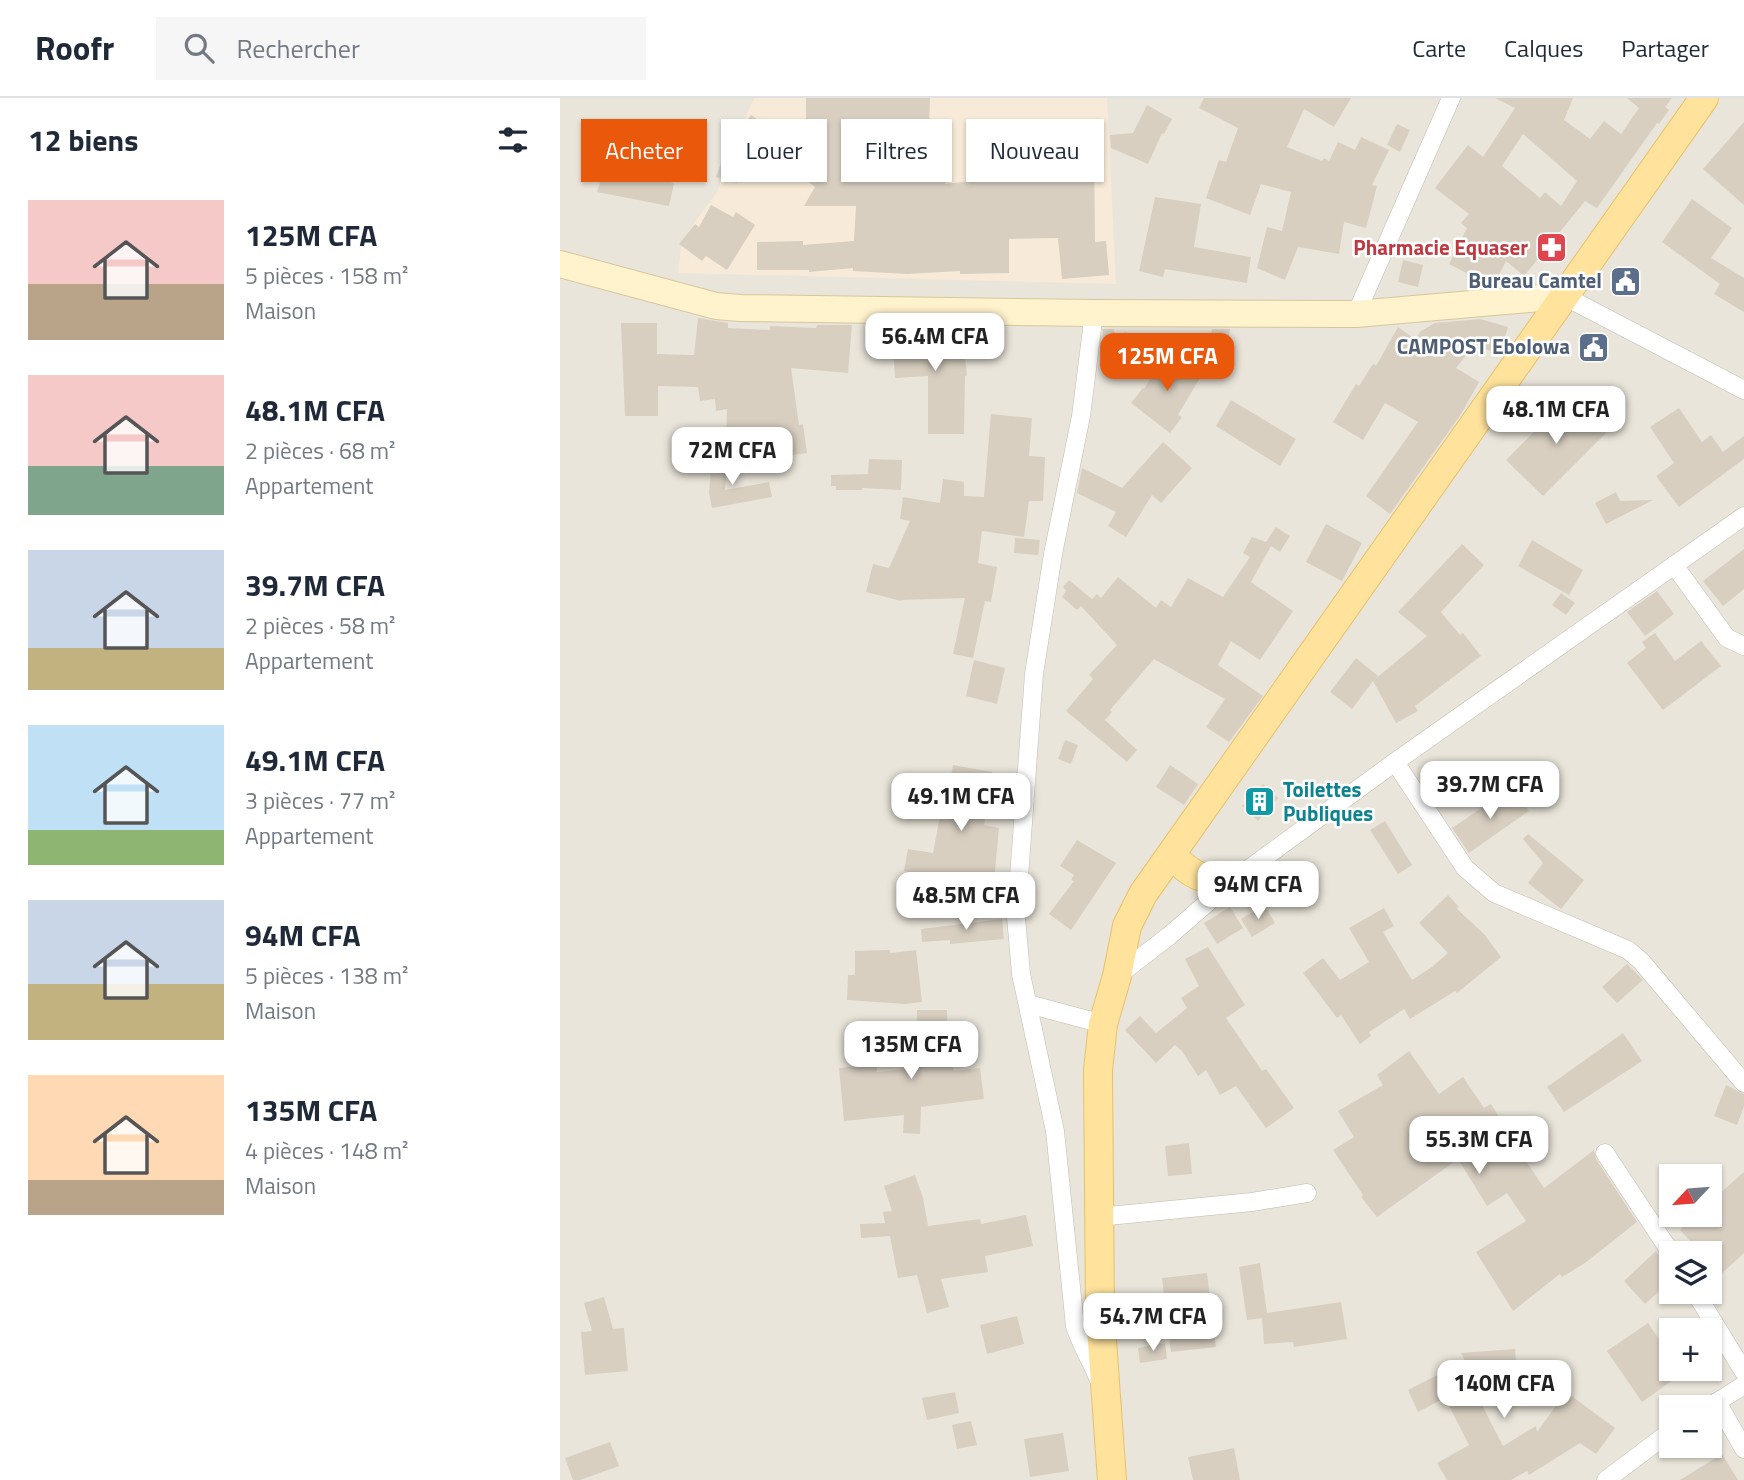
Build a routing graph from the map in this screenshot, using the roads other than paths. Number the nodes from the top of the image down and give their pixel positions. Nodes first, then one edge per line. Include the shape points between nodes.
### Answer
1 (1451, 98) edge
2 (1704, 98) edge
3 (560, 264) edge
4 (1564, 296) junction
5 (1094, 313) junction
6 (1356, 314) junction
7 (1744, 390) edge
8 (1744, 516) edge
9 (1674, 565) junction
10 (1744, 646) edge
11 (1395, 762) junction
12 (1172, 855) junction
13 (1231, 882) junction
14 (1117, 976) junction
15 (1028, 1004) junction
16 (1104, 1024) junction
17 (1744, 1083) edge
18 (1605, 1153) dead end
19 (1307, 1193) dead end
20 (1098, 1217) junction
21 (1663, 1241) edge
22 (1702, 1304) edge
23 (1744, 1371) edge
24 (1744, 1385) edge
25 (1106, 1398) junction
26 (1722, 1399) edge
27 (1722, 1418) edge
28 (1659, 1440) edge
29 (1744, 1449) edge
30 (1112, 1480) edge
31 (1606, 1480) edge

1 - 6 street
2 - 4 main road
3 - 5 main road via 716,306
4 - 6 main road
4 - 7 street
4 - 12 main road
5 - 6 main road
5 - 15 street via 1081,416 1034,674 1016,917 1017,950
8 - 9 street
9 - 10 street via 1727,638
9 - 11 street
11 - 13 street
11 - 17 street via 1465,868 1479,881 1494,893 1628,950
12 - 13 main road via 1185,870 1207,880
12 - 14 main road via 1143,894 1127,926
13 - 14 street
14 - 16 main road
15 - 16 street
15 - 25 street via 1055,1131 1075,1326
16 - 20 main road via 1098,1070
18 - 21 street
19 - 20 street
20 - 25 main road
22 - 23 street
24 - 26 street
25 - 30 main road
27 - 29 street
28 - 31 street

